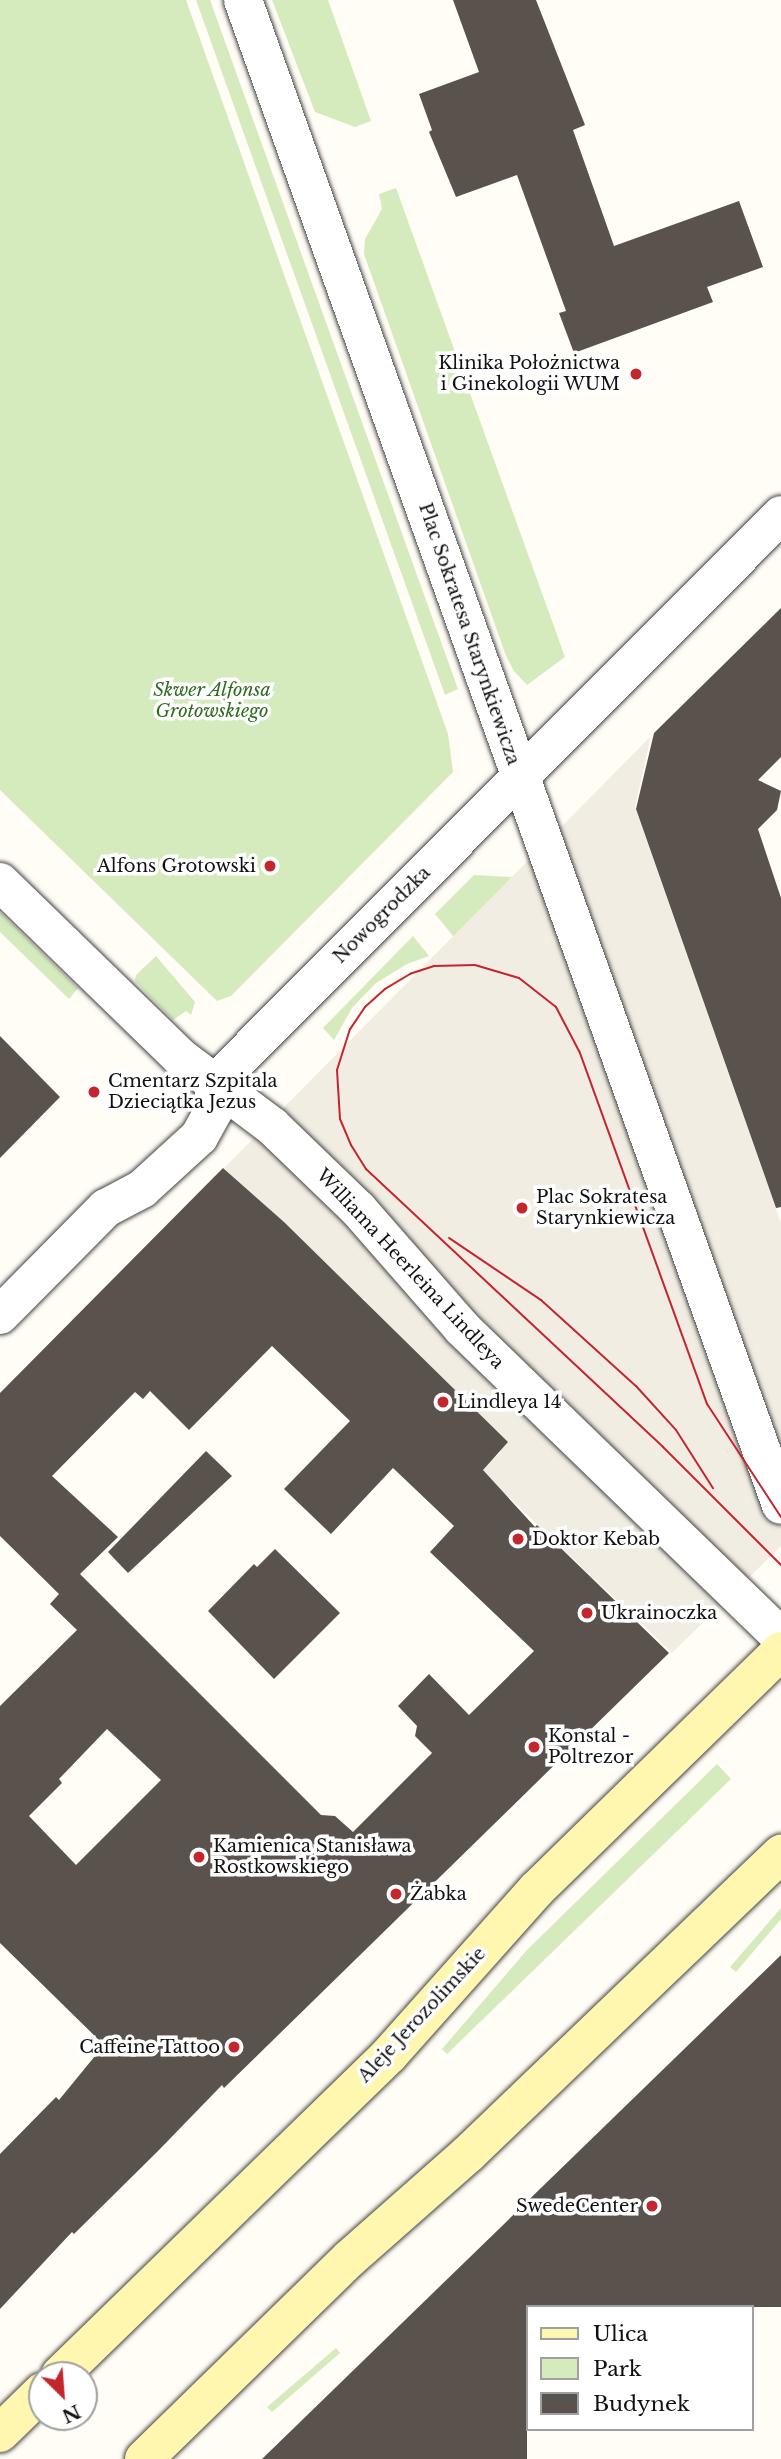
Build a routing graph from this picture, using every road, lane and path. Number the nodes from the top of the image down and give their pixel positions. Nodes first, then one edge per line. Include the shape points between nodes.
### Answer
1 (243, 0) edge
2 (781, 514) edge
3 (520, 779) junction
4 (0, 882) edge
5 (214, 1084) junction
6 (0, 1315) edge
7 (781, 1506) edge
8 (781, 1637) edge
9 (781, 1651) edge
10 (781, 1854) edge
11 (74, 2361) edge
12 (28, 2406) edge
13 (0, 2433) edge
14 (144, 2459) edge

1 - 3 street, Plac Sokratesa Starynkiewicza
2 - 3 street, Nowogrodzka
3 - 5 street, Nowogrodzka
3 - 7 street, Plac Sokratesa Starynkiewicza
4 - 5 street, Williama Heerleina Lindleya via 180,1057
5 - 6 street via 215,1110 199,1137 142,1189 106,1208
5 - 8 street, Williama Heerleina Lindleya via 272,1126 358,1209 470,1336
9 - 11 main road, Aleje Jerozolimskie via 536,1890 389,2055
10 - 14 main road via 468,2154 349,2259
12 - 13 main road

